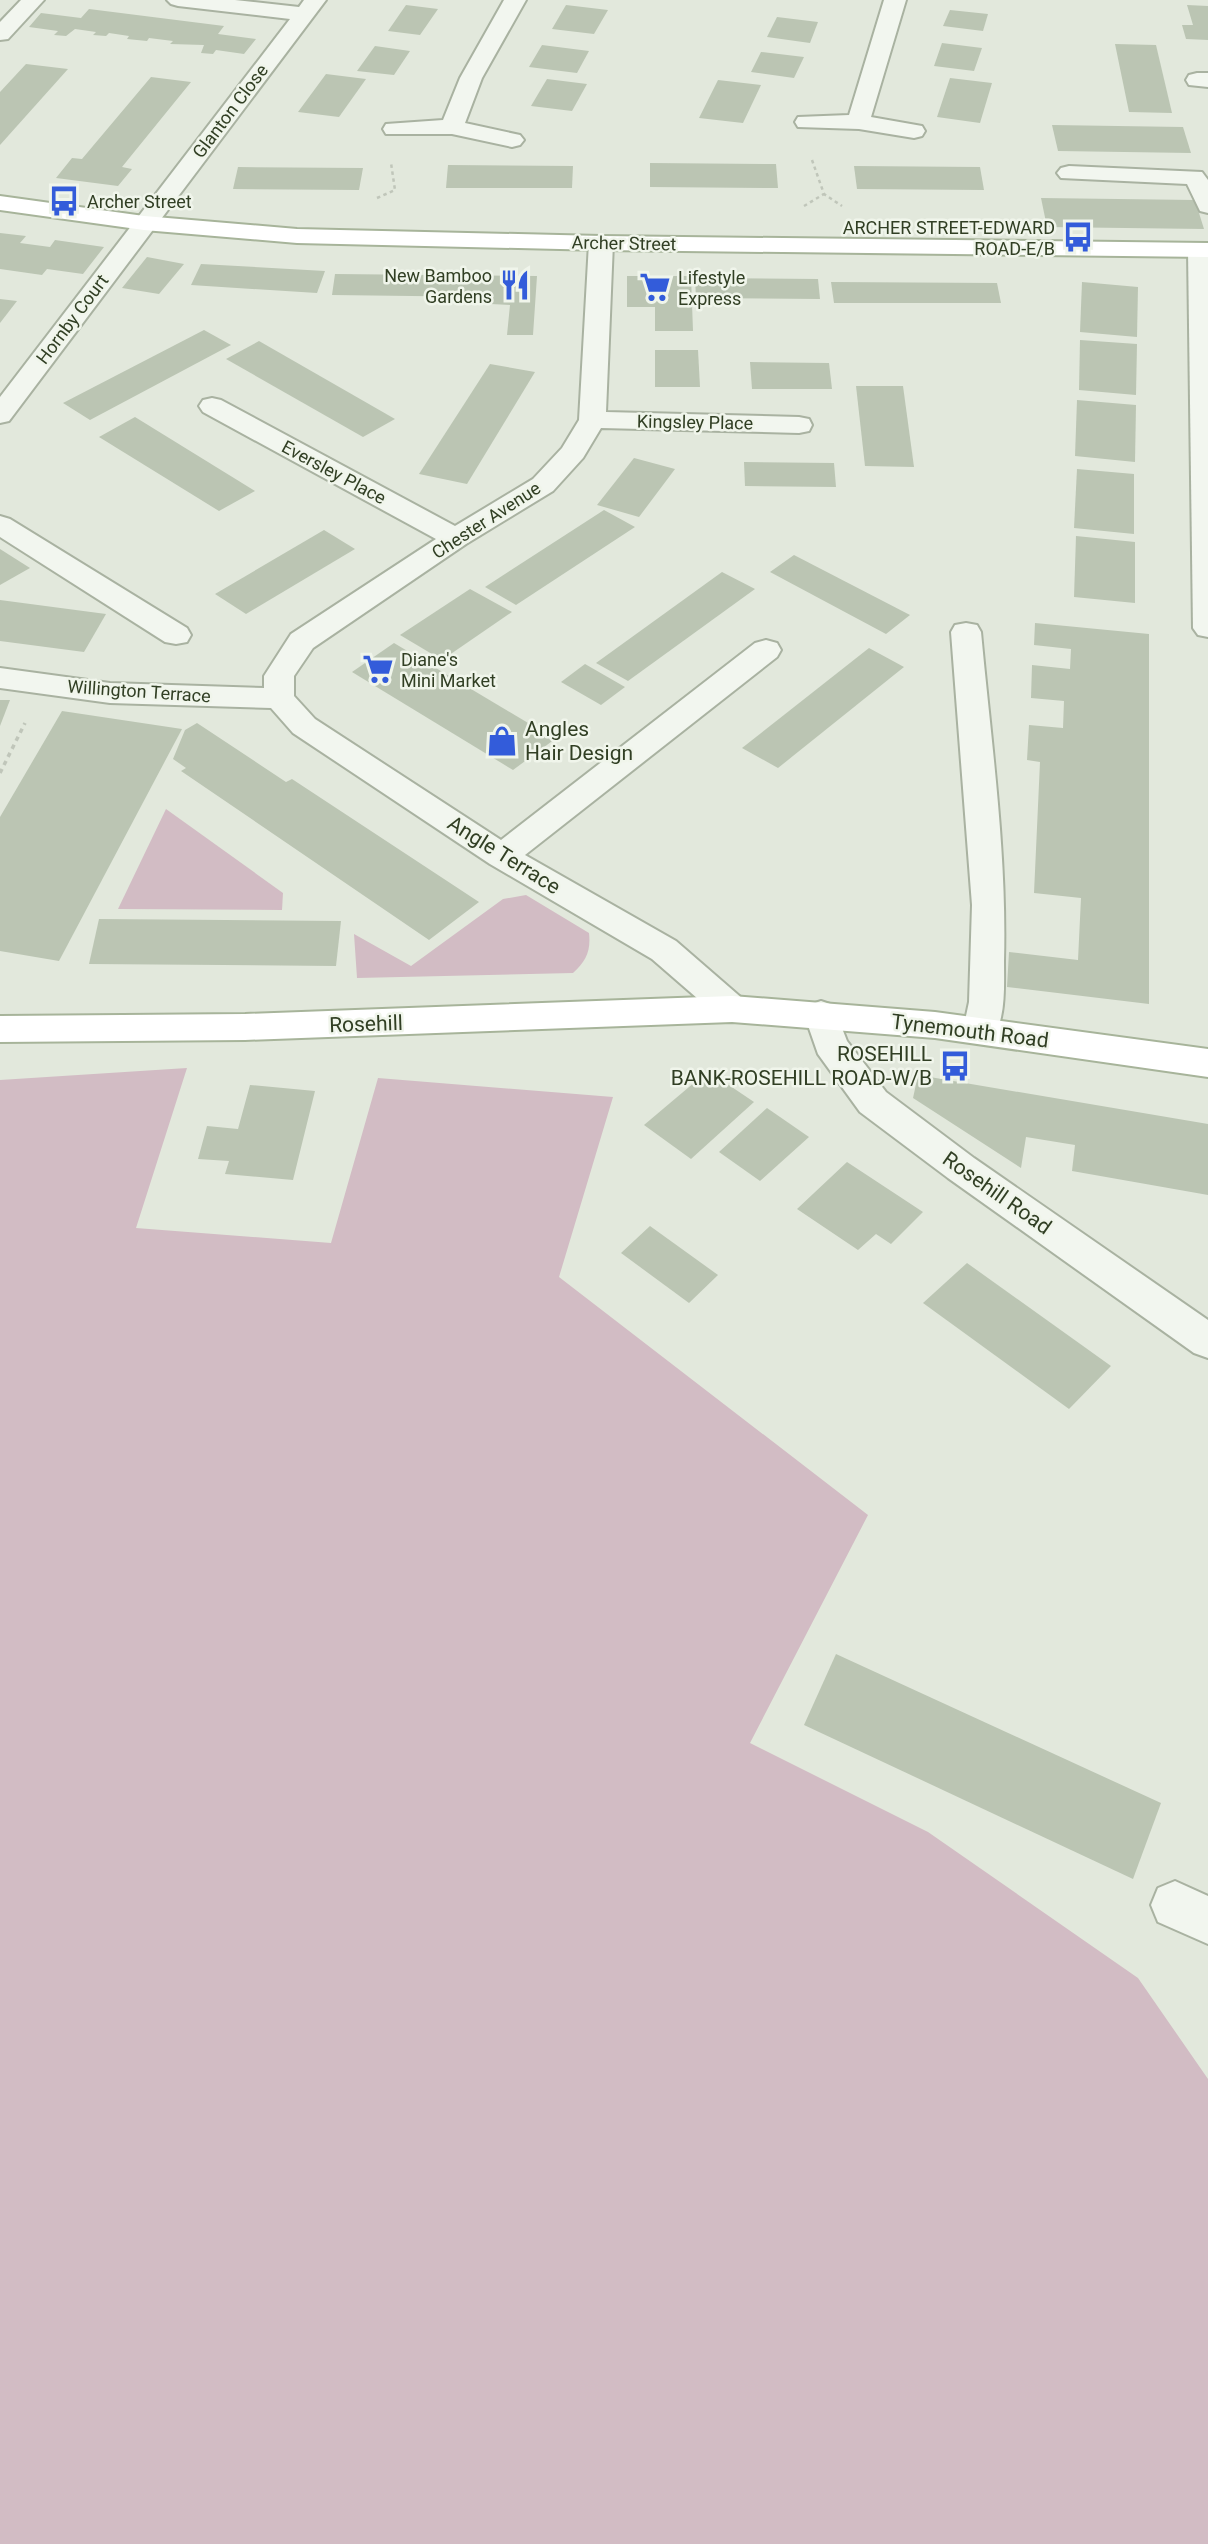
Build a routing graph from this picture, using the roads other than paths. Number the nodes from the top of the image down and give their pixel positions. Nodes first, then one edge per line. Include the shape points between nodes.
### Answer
1 (33, 0) edge
2 (178, 0) edge
3 (515, 0) edge
4 (895, 0) edge
5 (309, 7) edge
6 (0, 34) edge
7 (806, 122) dead end
8 (859, 122) junction
9 (452, 127) junction
10 (394, 129) dead end
11 (914, 131) dead end
12 (513, 139) dead end
13 (1069, 173) dead end
14 (0, 203) edge
15 (1208, 206) edge
16 (144, 223) junction
17 (600, 243) junction
18 (1204, 250) edge
19 (212, 406) dead end
20 (0, 415) edge
21 (592, 419) junction
22 (799, 425) dead end
23 (1207, 524) edge
24 (0, 525) edge
25 (456, 538) junction
26 (1208, 628) edge
27 (966, 632) dead end
28 (176, 635) dead end
29 (766, 650) dead end
30 (0, 678) edge
31 (279, 698) junction
32 (502, 856) junction
33 (732, 1009) junction
34 (821, 1014) junction
35 (0, 1029) edge
36 (981, 1030) junction
37 (1208, 1063) edge
38 (1208, 1341) edge

1 - 6 street
2 - 5 street
3 - 9 street via 471,78
4 - 8 street
5 - 16 street, Glanton Close
7 - 8 street
8 - 11 street
9 - 10 street
9 - 12 street
13 - 15 street via 1194,177
14 - 16 main road, Archer Street
16 - 17 main road, Archer Street via 297,236
16 - 20 street, Hornby Court
17 - 18 main road, Archer Street
17 - 21 street, Chester Avenue
18 - 23 street
19 - 25 street, Eversley Place
21 - 22 street, Kingsley Place
21 - 25 street, Chester Avenue via 573,452 543,485
23 - 26 street
24 - 28 street
25 - 31 street, Chester Avenue via 302,641 279,676
27 - 36 street via 989,905
29 - 32 street
30 - 31 street, Willington Terrace via 110,693
31 - 32 street, Angle Terrace via 303,726
32 - 33 street, Angle Terrace via 664,950
33 - 34 main road, Tynemouth Road
33 - 35 main road, Rosehill via 349,1024
34 - 36 main road, Tynemouth Road
34 - 38 street, Rosehill Road via 831,1045 873,1102
36 - 37 main road, Tynemouth Road

